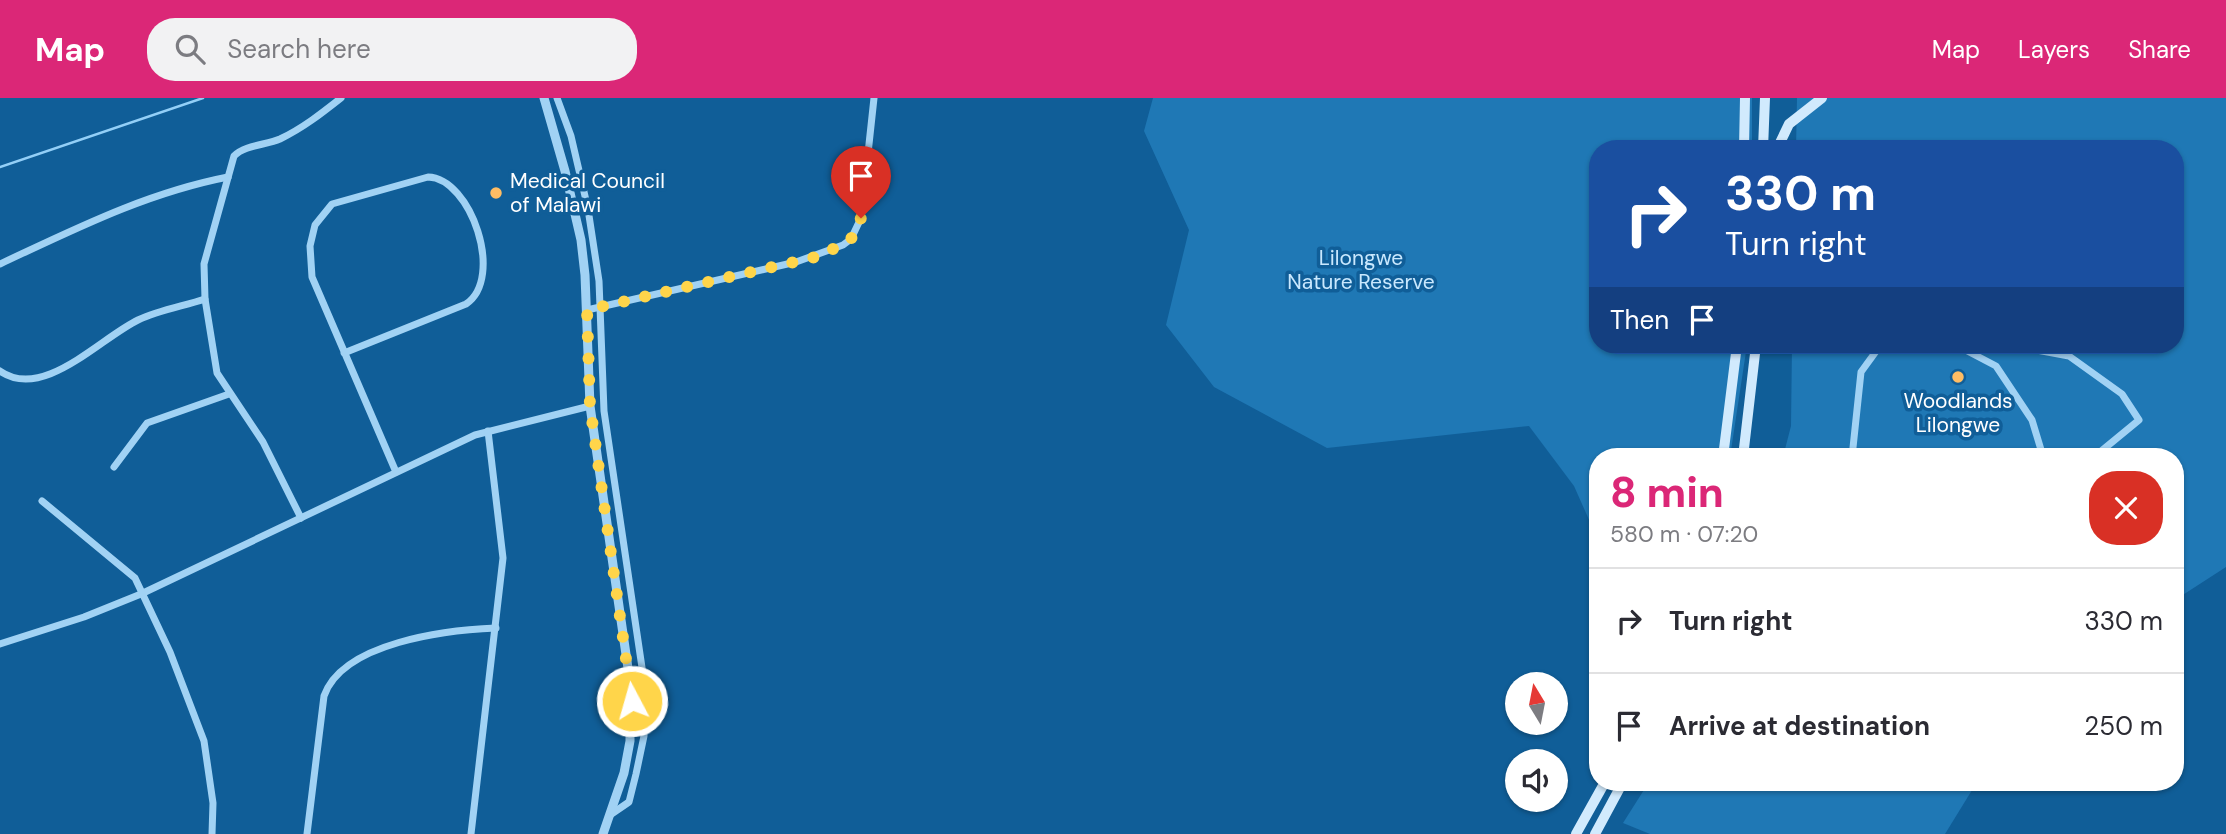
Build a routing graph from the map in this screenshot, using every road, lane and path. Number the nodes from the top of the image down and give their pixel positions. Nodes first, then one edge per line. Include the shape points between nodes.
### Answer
1 (341, 98) edge
2 (544, 98) edge
3 (557, 98) edge
4 (874, 98) edge
5 (1745, 98) edge
6 (1765, 98) edge
7 (1822, 98) edge
8 (1744, 140) edge
9 (1763, 140) edge
10 (1781, 140) edge
11 (228, 177) junction
12 (0, 264) edge
13 (205, 299) junction
14 (601, 308) junction
15 (587, 310) junction
16 (344, 354) junction
17 (1736, 354) edge
18 (1755, 354) edge
19 (1874, 354) edge
20 (1973, 354) edge
21 (2059, 354) edge
22 (0, 370) edge
23 (229, 394) junction
24 (590, 406) junction
25 (488, 431) junction
26 (1724, 448) edge
27 (1744, 448) edge
28 (1853, 448) edge
29 (2040, 448) edge
30 (2105, 448) edge
31 (114, 467) dead end
32 (396, 472) junction
33 (42, 501) dead end
34 (301, 518) junction
35 (141, 594) junction
36 (496, 628) junction
37 (0, 644) edge
38 (1600, 791) edge
39 (1618, 791) edge
40 (610, 815) junction
41 (603, 833) edge
42 (212, 834) edge
43 (307, 834) edge
44 (471, 834) edge
45 (1576, 834) edge
46 (1595, 834) edge

1 - 11 street via 297,130 237,153
2 - 15 street via 575,210
3 - 14 street via 588,209
4 - 14 street via 861,218 844,245 808,259
5 - 8 main road
6 - 9 main road
7 - 10 main road via 1789,124
11 - 12 street via 181,186 133,203
11 - 13 street via 204,264
13 - 22 street via 139,319 45,377 18,380
13 - 23 street via 217,373
14 - 15 street
14 - 40 street via 604,411 645,697 643,736 629,802
15 - 24 street
16 - 16 street via 310,268 310,246 318,219 339,200 428,177 442,179 465,203 484,254 485,271 477,294 466,304
16 - 32 street
17 - 26 main road
18 - 27 main road
19 - 28 street via 1861,372
20 - 29 street via 1996,366 2032,420
21 - 30 street via 2070,356 2122,394 2139,420
23 - 31 street via 147,424
23 - 34 street via 263,442
24 - 25 street
24 - 40 street via 632,701 630,741
25 - 32 street
25 - 36 street via 503,541
32 - 34 street
33 - 35 street via 130,573
34 - 35 street
35 - 37 street
35 - 42 street via 170,652 204,741 213,803
36 - 43 street via 405,640 347,667 332,679 324,696
36 - 44 street
38 - 45 main road
39 - 46 main road
40 - 41 street

